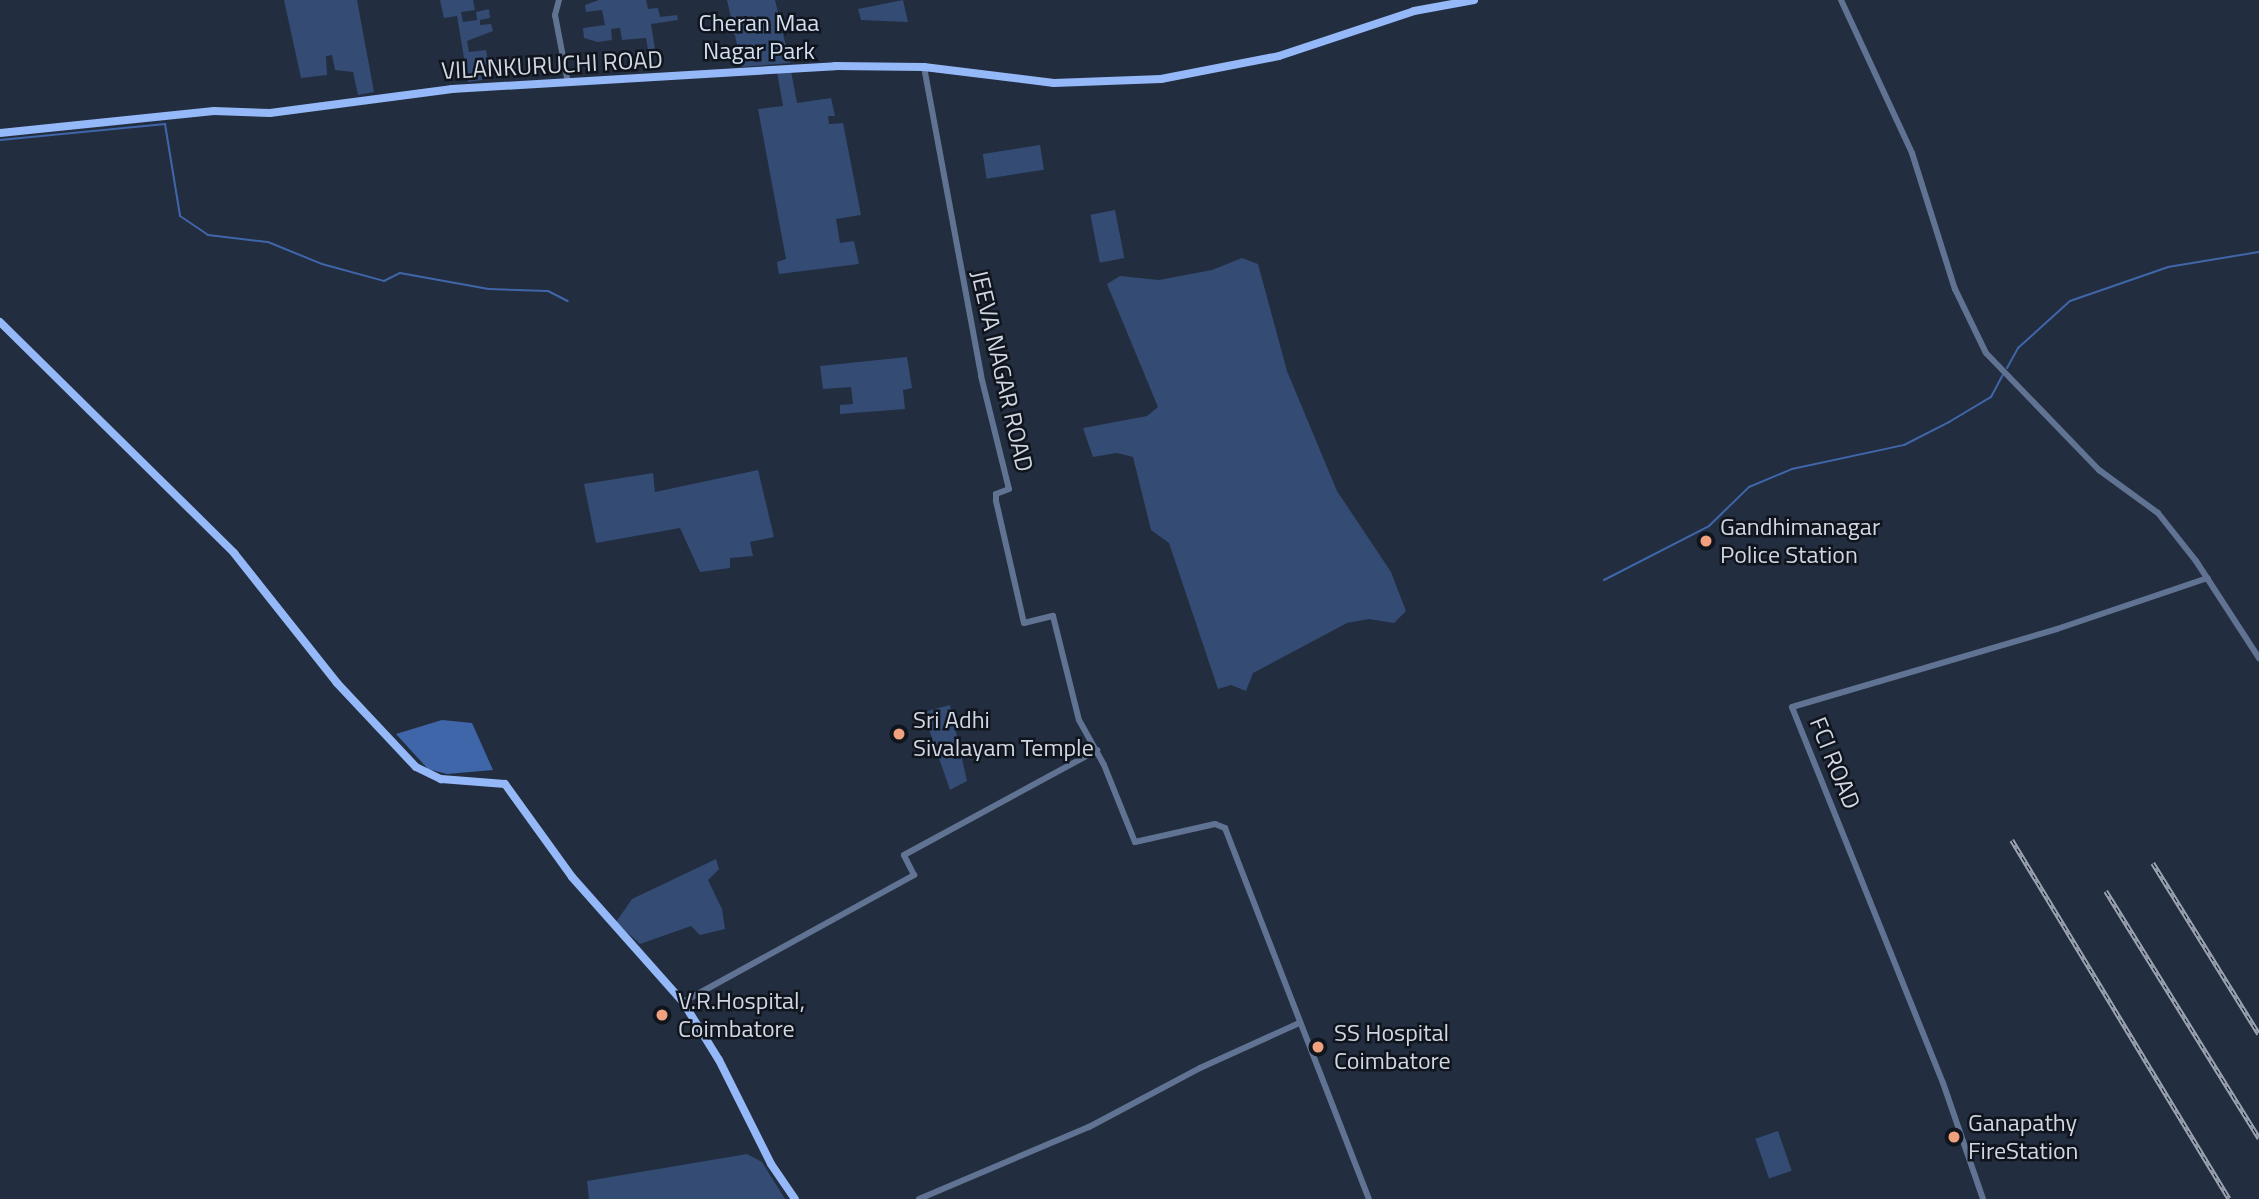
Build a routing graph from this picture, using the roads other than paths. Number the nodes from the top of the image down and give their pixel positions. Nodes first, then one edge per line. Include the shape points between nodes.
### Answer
1 (559, 0) edge
2 (1474, 0) edge
3 (1841, 0) edge
4 (925, 67) junction
5 (568, 83) junction
6 (0, 133) edge
7 (0, 322) edge
8 (2207, 578) junction
9 (2259, 658) edge
10 (1097, 750) junction
11 (683, 1002) junction
12 (1299, 1023) junction
13 (795, 1199) edge
14 (919, 1199) edge
15 (1369, 1199) edge
16 (1983, 1199) edge

1 - 5 street via 555,15
2 - 4 main road, VILANKURUCHI ROAD via 1414,11 1238,66 1161,79 1054,83
3 - 8 street via 1912,153 1955,289 1974,333 2016,386 2099,470 2158,513
4 - 5 main road, VILANKURUCHI ROAD via 835,66
4 - 10 street, JEEVA NAGAR ROAD via 981,376 1009,489 996,494 996,501 1024,623 1053,615 1070,694
5 - 6 main road, VILANKURUCHI ROAD via 436,90 270,113 214,111
7 - 11 main road via 233,554 337,683 416,768 441,779 505,784 572,877
8 - 9 street
8 - 16 street, FCI ROAD via 2045,633 1792,707 1943,1083
10 - 11 street via 904,855 914,875
10 - 12 street, JEEVA NAGAR ROAD via 1135,842 1215,824 1224,828
11 - 13 main road via 719,1060 771,1164
12 - 14 street via 1200,1068 1089,1127
12 - 15 street, JEEVA NAGAR ROAD

